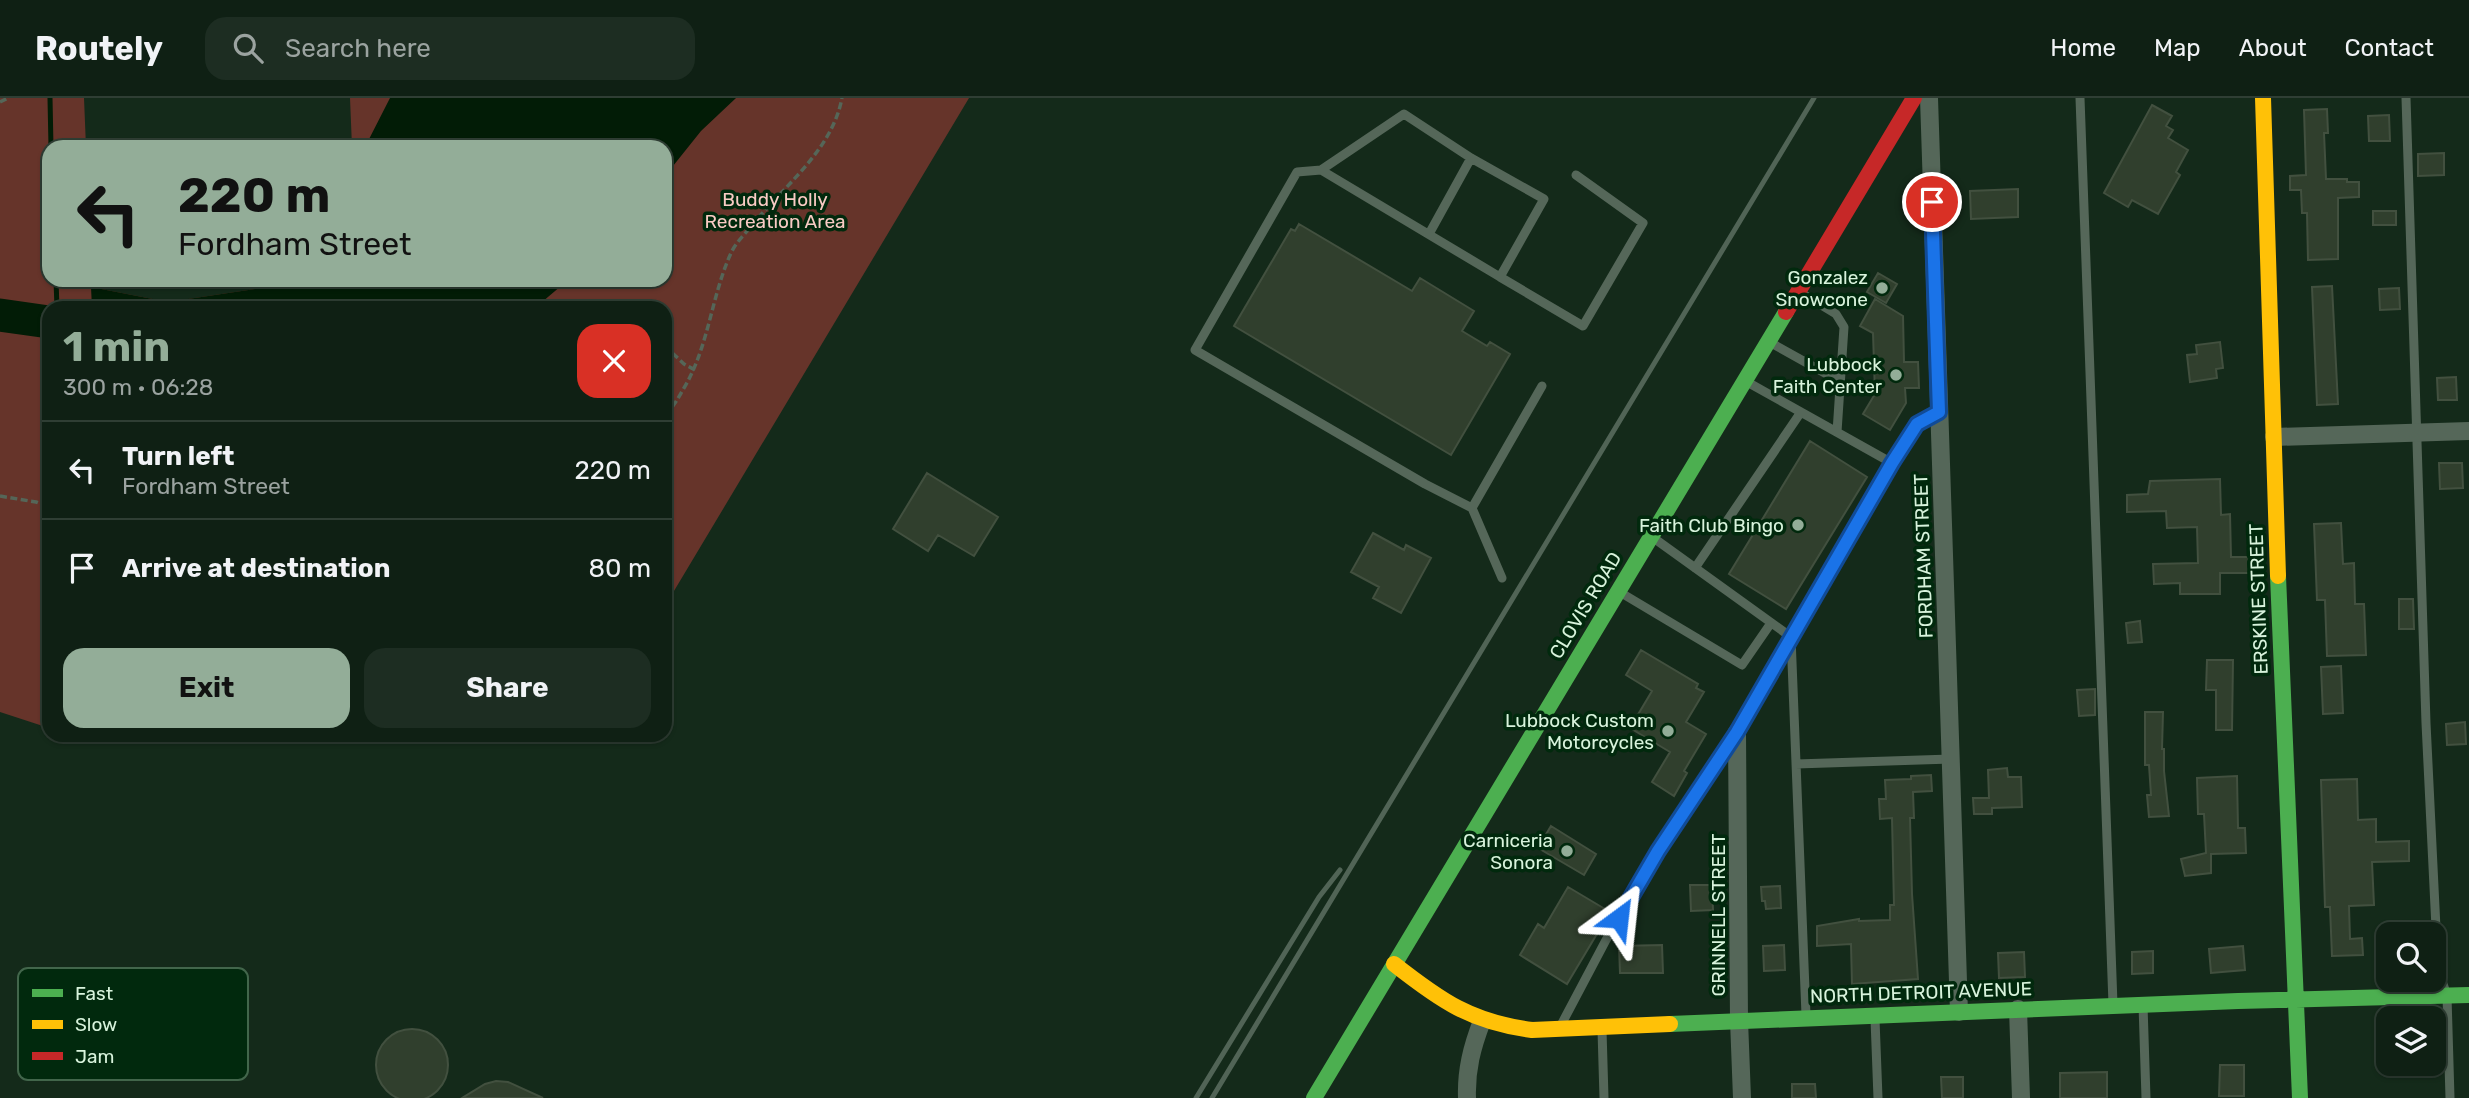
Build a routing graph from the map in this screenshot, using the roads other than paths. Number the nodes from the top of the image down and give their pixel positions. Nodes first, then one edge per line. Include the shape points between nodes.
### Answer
1 (1914, 98) edge
2 (1929, 98) edge
3 (2080, 98) edge
4 (2263, 98) edge
5 (2406, 98) edge
6 (1471, 158) junction
7 (1321, 170) junction
8 (1576, 175) dead end
9 (1429, 234) junction
10 (1500, 276) junction
11 (1798, 291) junction
12 (1768, 341) junction
13 (1745, 381) junction
14 (1840, 382) junction
15 (1542, 386) dead end
16 (1801, 412) junction
17 (1939, 412) junction
18 (2469, 431) edge
19 (1837, 432) junction
20 (2417, 432) junction
21 (2274, 437) junction
22 (1892, 463) junction
23 (1472, 509) junction
24 (1651, 536) junction
25 (1695, 568) junction
26 (1502, 578) dead end
27 (1618, 591) junction
28 (1771, 623) junction
29 (1791, 637) junction
30 (1737, 732) junction
31 (1951, 759) junction
32 (1796, 764) junction
33 (1394, 964) junction
34 (2469, 995) edge
35 (2447, 996) junction
36 (2295, 1000) junction
37 (2143, 1005) junction
38 (2113, 1006) junction
39 (2018, 1009) junction
40 (1959, 1012) junction
41 (1875, 1015) junction
42 (1806, 1017) junction
43 (1739, 1020) junction
44 (1482, 1021) junction
45 (1602, 1026) junction
46 (1559, 1028) junction
47 (1314, 1098) edge
48 (1467, 1098) edge
49 (1604, 1098) edge
50 (1742, 1098) edge
51 (1878, 1098) edge
52 (2021, 1098) edge
53 (2146, 1098) edge
54 (2300, 1098) edge
55 (2450, 1098) edge

1 - 11 main road, CLOVIS ROAD
2 - 17 street, FORDHAM STREET
3 - 38 lane
4 - 21 main road, ERSKINE STREET
5 - 20 lane
6 - 7 lane via 1404,114
6 - 9 lane
6 - 10 lane via 1544,199
7 - 9 lane
7 - 23 lane via 1297,172 1195,350
8 - 10 lane via 1643,223 1583,326
9 - 10 lane
11 - 12 main road, CLOVIS ROAD
11 - 14 lane via 1836,314 1844,327
12 - 13 main road, CLOVIS ROAD
12 - 14 lane
13 - 16 lane
13 - 24 main road, CLOVIS ROAD
14 - 19 lane
15 - 23 lane
16 - 19 lane
16 - 25 lane
17 - 22 lane via 1917,424
17 - 31 street, FORDHAM STREET
18 - 20 street
19 - 22 lane
20 - 21 street
20 - 35 lane via 2438,969
21 - 36 main road, ERSKINE STREET
22 - 29 lane
23 - 26 lane
24 - 25 lane
24 - 27 main road, CLOVIS ROAD
25 - 28 lane
27 - 28 lane via 1742,664
27 - 33 main road, CLOVIS ROAD
28 - 29 lane
29 - 30 lane
29 - 32 lane
30 - 43 street, GRINNELL STREET
30 - 46 lane via 1658,851
31 - 32 lane
31 - 40 street, FORDHAM STREET
32 - 42 lane
33 - 44 main road, NORTH DETROIT AVENUE via 1456,1010
33 - 47 main road, CLOVIS ROAD
34 - 35 main road, NORTH DETROIT AVENUE
35 - 36 main road, NORTH DETROIT AVENUE
35 - 55 lane
36 - 37 main road, NORTH DETROIT AVENUE
36 - 54 main road, ERSKINE STREET
37 - 38 main road, NORTH DETROIT AVENUE
37 - 53 lane
38 - 39 main road, NORTH DETROIT AVENUE
39 - 40 main road, NORTH DETROIT AVENUE
39 - 52 street
40 - 41 main road, NORTH DETROIT AVENUE
41 - 42 main road, NORTH DETROIT AVENUE
41 - 51 lane
42 - 43 main road, NORTH DETROIT AVENUE
43 - 45 main road, NORTH DETROIT AVENUE
43 - 50 street, GRINNELL STREET
44 - 46 main road, NORTH DETROIT AVENUE via 1521,1029
44 - 48 street via 1467,1068
45 - 46 main road, NORTH DETROIT AVENUE
45 - 49 lane

